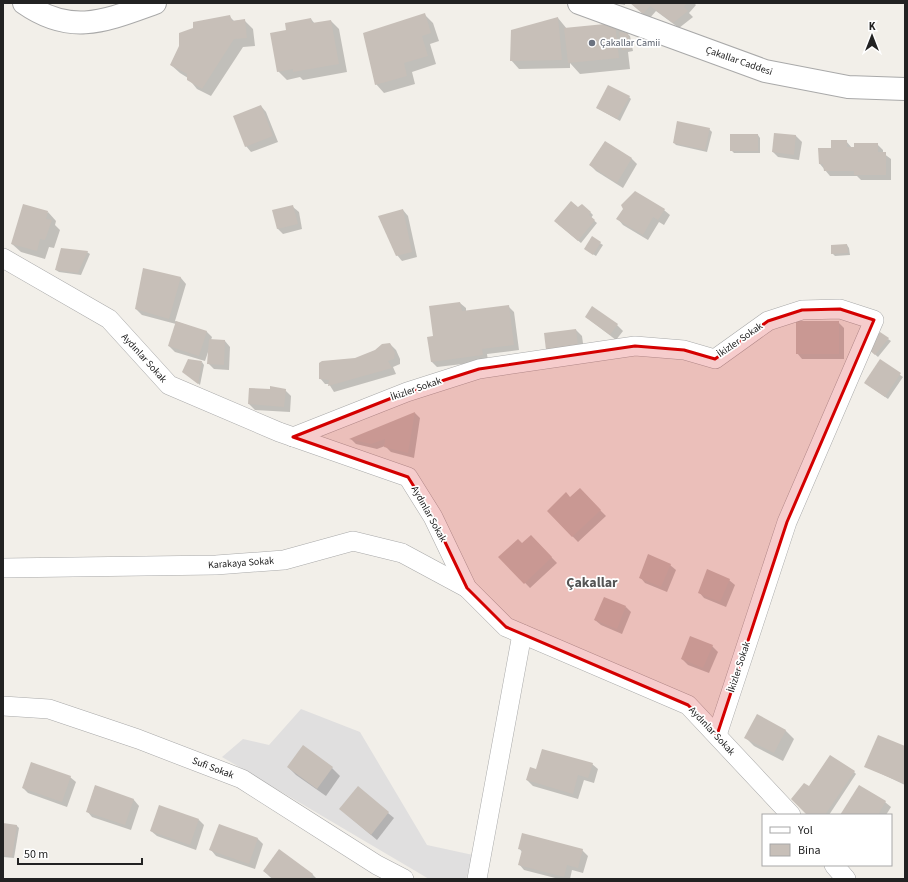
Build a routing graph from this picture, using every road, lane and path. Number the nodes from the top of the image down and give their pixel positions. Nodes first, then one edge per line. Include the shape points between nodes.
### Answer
1 (24, 3) edge
2 (155, 3) edge
3 (579, 3) edge
4 (905, 89) edge
5 (3, 258) edge
6 (293, 437) junction
7 (3, 568) edge
8 (467, 588) junction
9 (522, 634) junction
10 (3, 706) edge
11 (716, 735) junction
12 (790, 814) edge
13 (835, 866) edge
14 (404, 879) edge
15 (477, 879) edge
16 (846, 879) edge

1 - 2 street via 40,14 65,23 106,21
3 - 4 street, Çakallar Caddesi via 765,71 848,87
5 - 6 street, Aydınlar Sokak via 109,319 169,385
6 - 8 street, Aydınlar Sokak via 408,477 434,518
6 - 11 street, İkizler Sokak via 407,392 479,368 635,346 684,350 715,359 768,320 802,310 840,310 874,320 787,522
7 - 8 street, Karakaya Sokak via 216,566 284,560 353,541 402,553
8 - 9 street, Aydınlar Sokak via 506,627
9 - 11 street, Aydınlar Sokak via 688,705
9 - 15 street
10 - 14 street, Sufi Sokak via 49,709 138,739 242,779 377,865
11 - 12 street, Aydınlar Sokak
13 - 16 street

